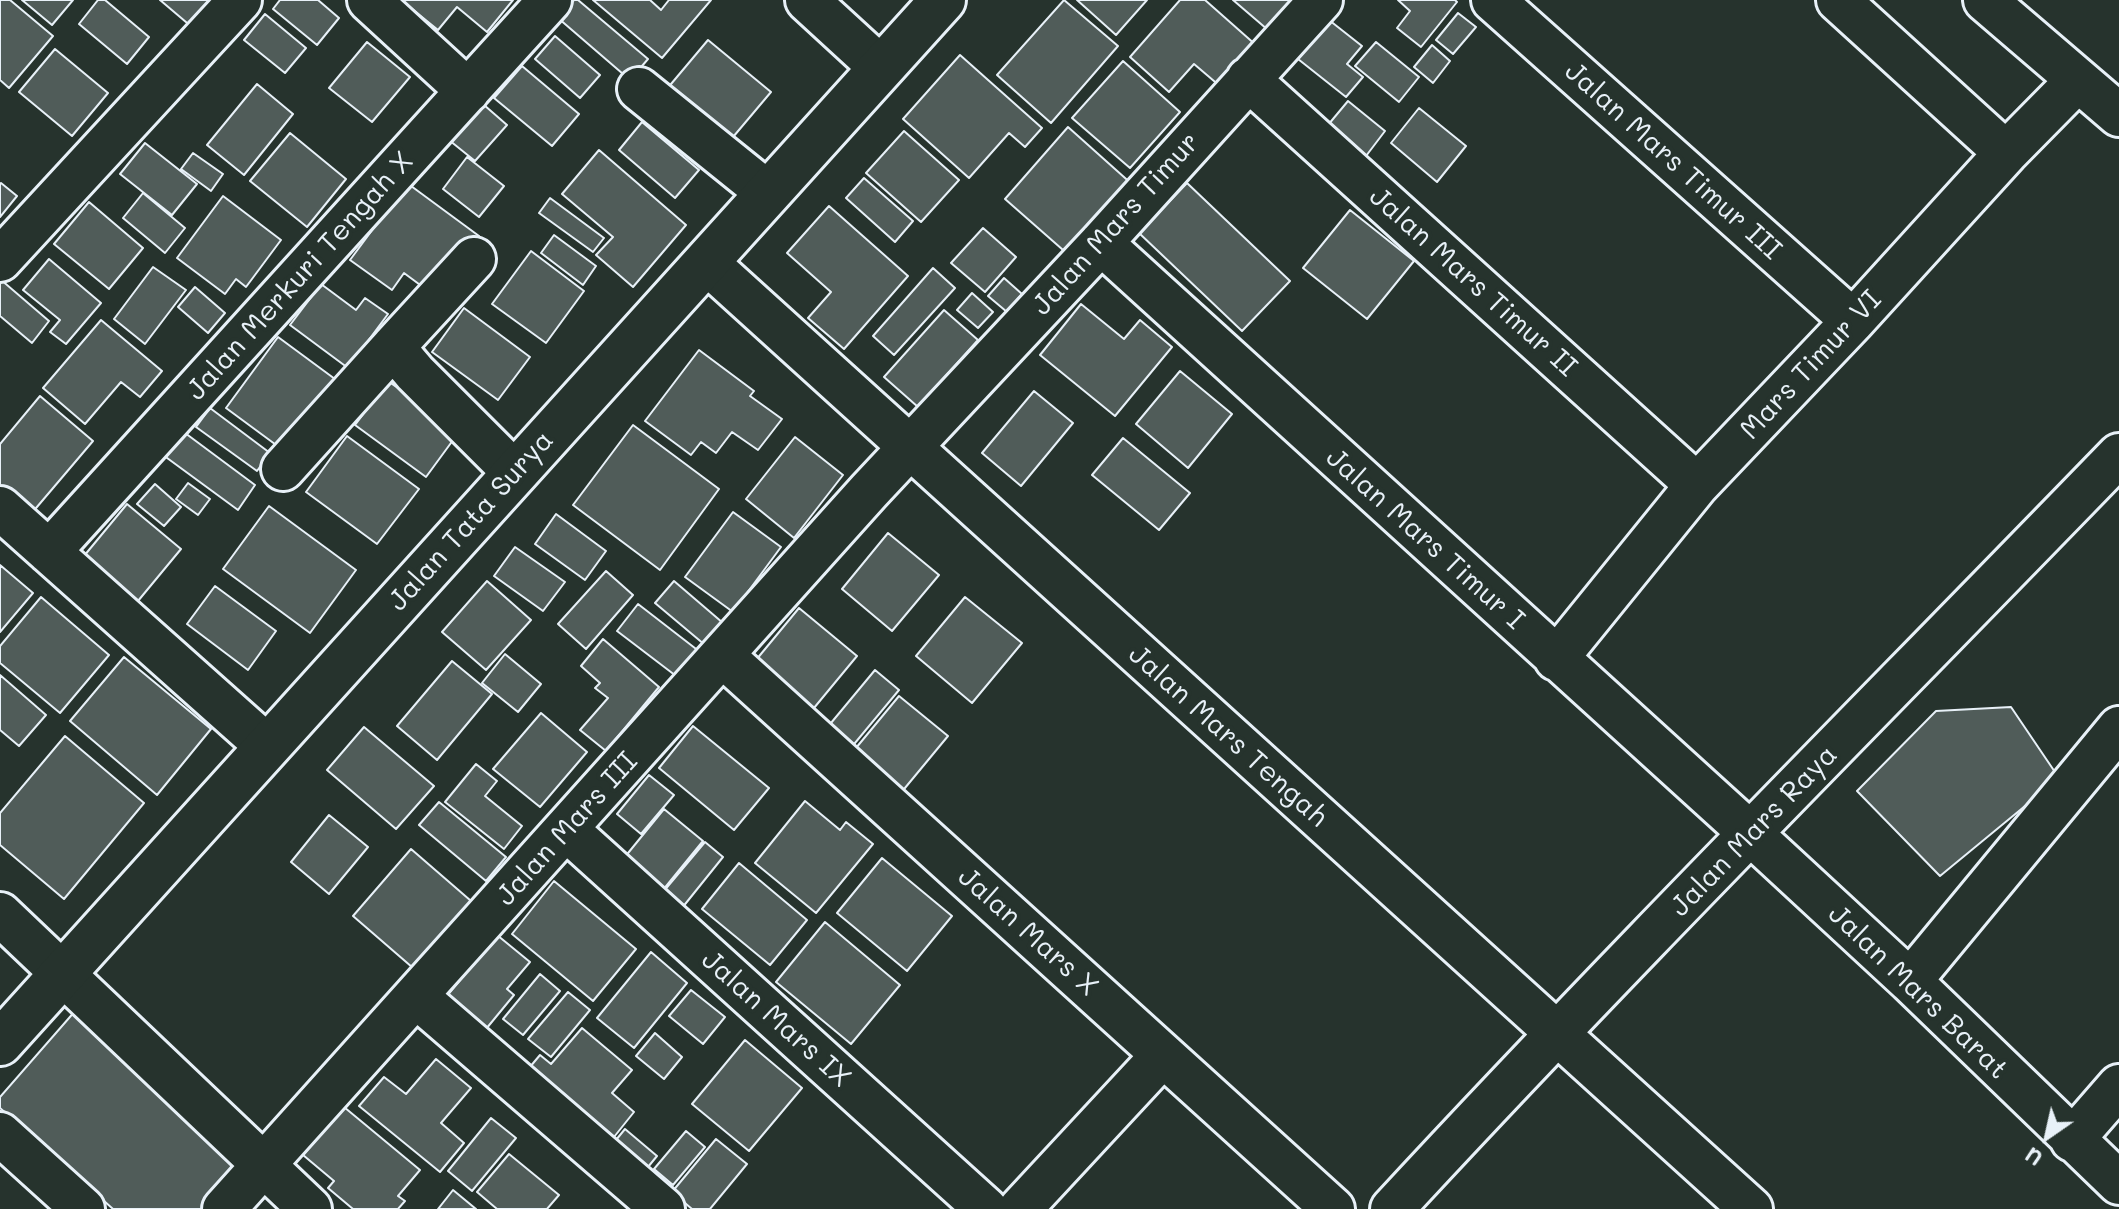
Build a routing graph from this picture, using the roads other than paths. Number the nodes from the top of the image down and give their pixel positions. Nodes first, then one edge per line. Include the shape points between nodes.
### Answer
1 (240, 0) edge
2 (369, 0) edge
3 (550, 0) edge
4 (807, 0) edge
5 (943, 0) edge
6 (1321, 0) edge
7 (1493, 0) edge
8 (1838, 0) edge
9 (1985, 0) edge
10 (881, 68) junction
11 (1248, 79) junction
12 (2077, 81) junction
13 (639, 89) dead end
14 (468, 91) junction
15 (2119, 115) edge
16 (2006, 153) junction
17 (768, 193) junction
18 (1101, 243) junction
19 (474, 259) dead end
20 (0, 260) edge
21 (706, 262) junction
22 (1853, 321) junction
23 (393, 347) junction
24 (909, 447) junction
25 (2119, 455) edge
26 (283, 469) dead end
27 (515, 473) junction
28 (1697, 485) junction
29 (0, 508) edge
30 (49, 552) junction
31 (723, 656) junction
32 (1556, 659) junction
33 (2119, 728) edge
34 (268, 747) junction
35 (566, 829) junction
36 (1751, 834) junction
37 (0, 914) edge
38 (64, 972) junction
39 (1910, 981) junction
40 (416, 996) junction
41 (1555, 1032) junction
42 (0, 1043) edge
43 (1163, 1055) junction
44 (2119, 1086) edge
45 (0, 1134) edge
46 (2072, 1140) junction
47 (263, 1167) junction
48 (2119, 1183) edge
49 (83, 1209) edge
50 (224, 1209) edge
51 (310, 1209) edge
52 (663, 1209) edge
53 (986, 1209) edge
54 (1020, 1209) edge
55 (1333, 1209) edge
56 (1392, 1209) edge
57 (1751, 1209) edge

1 - 20 street
2 - 14 street
3 - 14 street, Jalan Merkuri Tengah X
4 - 10 street
5 - 10 street, Jalan Tata Surya
6 - 11 street, Jalan Mars Timur
7 - 22 street, Jalan Mars Timur III
8 - 16 street
9 - 12 street
10 - 17 street, Jalan Tata Surya
11 - 18 street, Jalan Mars Timur
11 - 28 street, Jalan Mars Timur II
12 - 15 street
12 - 16 street, Mars Timur VI
13 - 17 street
14 - 30 street, Jalan Merkuri Tengah X
16 - 22 street, Mars Timur VI
17 - 21 street, Jalan Tata Surya
18 - 24 street, Jalan Mars Timur
18 - 32 street, Jalan Mars Timur I
19 - 23 street
21 - 24 street, Jalan Mars Tengah
21 - 27 street, Jalan Tata Surya
22 - 28 street, Mars Timur VI
23 - 26 street
23 - 27 street
24 - 31 street, Jalan Mars III
24 - 41 street, Jalan Mars Tengah
25 - 36 street, Jalan Mars Raya
27 - 34 street, Jalan Tata Surya
28 - 32 street, Mars Timur VI
29 - 30 street
30 - 34 street
31 - 35 street, Jalan Mars III
31 - 43 street, Jalan Mars X
32 - 36 street, Jalan Mars Timur I
33 - 39 street
34 - 38 street, Jalan Tata Surya
35 - 40 street, Jalan Mars III
35 - 53 street, Jalan Mars IX
36 - 39 street, Jalan Mars Barat
36 - 41 street, Jalan Mars Raya
37 - 38 street
38 - 42 street, Jalan Tata Surya
38 - 47 street
39 - 46 street, Jalan Mars Barat
40 - 47 street, Jalan Mars III
40 - 52 street
41 - 56 street, Jalan Mars Raya
41 - 57 street, Jalan Mars Tengah
43 - 54 street
43 - 55 street, Jalan Mars X
44 - 46 street
45 - 49 street
46 - 48 street, Jalan Mars Barat
47 - 50 street, Jalan Mars III
47 - 51 street

